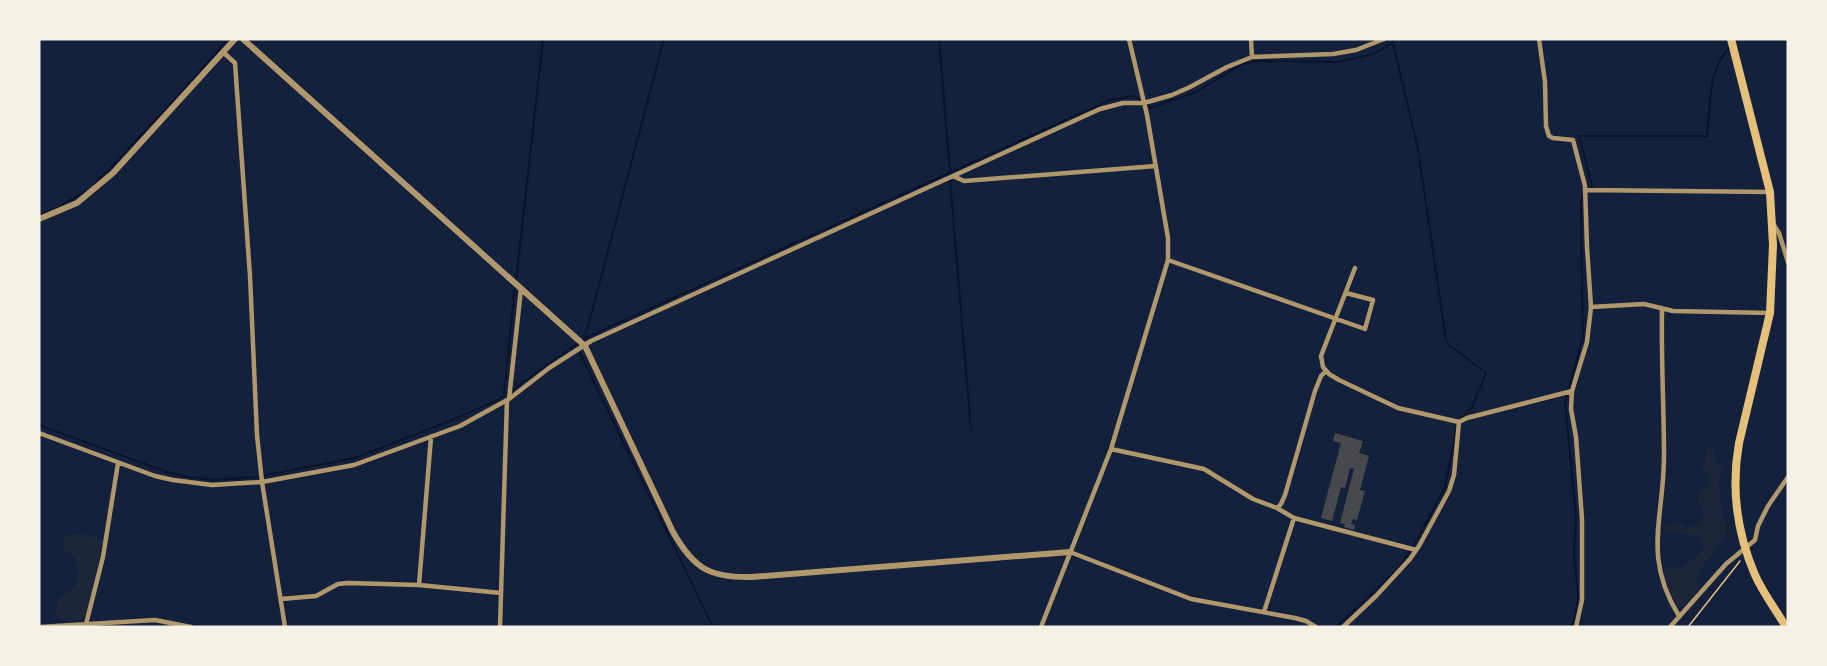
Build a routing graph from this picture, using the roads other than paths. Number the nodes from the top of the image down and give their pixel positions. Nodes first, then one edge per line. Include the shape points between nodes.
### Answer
1 (235, 39) edge
2 (243, 39) edge
3 (1129, 39) edge
4 (1251, 39) edge
5 (1384, 39) edge
6 (1539, 39) edge
7 (1731, 39) edge
8 (224, 52) junction
9 (1252, 57) junction
10 (1144, 103) junction
11 (1156, 166) junction
12 (952, 176) junction
13 (1585, 190) junction
14 (1770, 192) junction
15 (39, 219) edge
16 (1772, 223) junction
17 (1168, 260) junction
18 (1788, 262) edge
19 (1355, 268) dead end
20 (521, 289) junction
21 (1346, 293) junction
22 (1591, 307) junction
23 (1662, 310) junction
24 (1770, 313) junction
25 (1335, 318) junction
26 (585, 346) junction
27 (1326, 371) junction
28 (1572, 391) junction
29 (508, 400) junction
30 (1459, 422) junction
31 (39, 434) edge
32 (431, 437) junction
33 (1111, 449) junction
34 (118, 463) junction
35 (1788, 477) edge
36 (262, 482) junction
37 (1276, 508) junction
38 (1294, 518) junction
39 (1745, 546) junction
40 (1416, 550) junction
41 (1070, 552) junction
42 (419, 585) junction
43 (501, 593) junction
44 (281, 599) junction
45 (1264, 612) junction
46 (1679, 616) junction
47 (86, 624) junction
48 (39, 627) edge
49 (190, 627) edge
50 (285, 627) edge
51 (500, 627) edge
52 (1041, 627) edge
53 (1316, 627) edge
54 (1343, 627) edge
55 (1576, 627) edge
56 (1670, 627) edge
57 (1786, 627) edge

1 - 8 street
2 - 20 street
3 - 10 street
4 - 9 street
5 - 9 street via 1333,54
6 - 13 street via 1546,126 1553,138 1573,141
7 - 14 main road
8 - 15 street via 113,173 77,203
8 - 36 street via 235,63
9 - 10 street via 1190,87
10 - 11 street
10 - 12 street via 1100,109
11 - 12 street via 964,181
11 - 17 street
12 - 26 street
13 - 14 street
13 - 22 street
14 - 16 main road
16 - 18 street
16 - 24 main road
17 - 25 street
17 - 33 street
19 - 21 street
20 - 26 street
20 - 29 street
21 - 25 street
21 - 25 street via 1373,300 1365,329
22 - 23 street via 1644,304
22 - 28 street via 1587,342
23 - 24 street
23 - 46 street via 1664,464 1657,553 1667,597
24 - 39 main road via 1736,462 1735,496
25 - 27 street via 1321,356
26 - 29 street
26 - 41 street via 673,532 687,556 706,571 729,578 752,577
27 - 30 street via 1398,408
27 - 37 street via 1315,392 1285,495
28 - 30 street
28 - 55 street via 1581,490 1582,600
29 - 32 street
29 - 43 street
30 - 40 street via 1452,483
31 - 34 street
32 - 36 street via 354,465
32 - 42 street
33 - 37 street via 1204,469 1252,499
33 - 41 street
34 - 36 street via 193,484
34 - 47 street via 103,557
35 - 39 street via 1768,506 1755,540
36 - 44 street
37 - 38 street
38 - 40 street
38 - 45 street
39 - 46 street
39 - 57 main road via 1755,575
40 - 54 street
41 - 45 street via 1191,599
41 - 52 street
42 - 43 street
42 - 44 street via 338,584 316,596
43 - 51 street
44 - 50 street
45 - 53 street
46 - 56 street
47 - 48 street
47 - 49 street via 155,620

